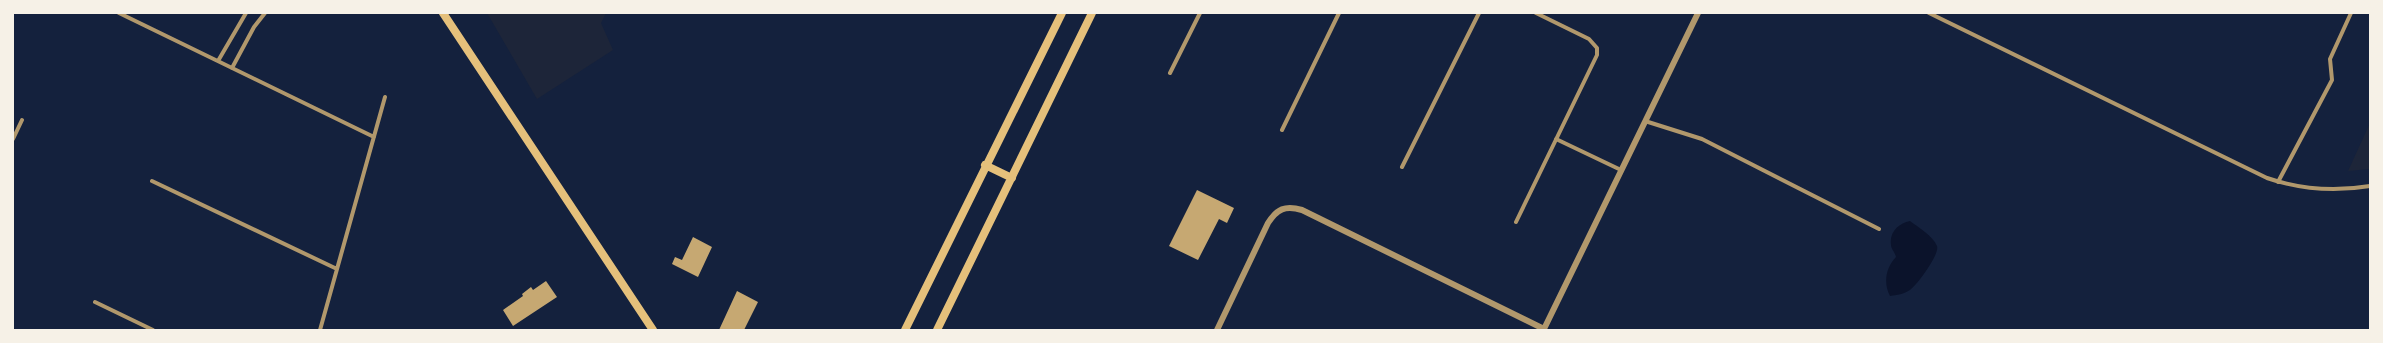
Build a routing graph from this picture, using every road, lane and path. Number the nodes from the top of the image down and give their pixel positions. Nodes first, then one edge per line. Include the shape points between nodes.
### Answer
1 (119, 13) edge
2 (246, 13) edge
3 (264, 13) edge
4 (443, 13) edge
5 (1062, 13) edge
6 (1092, 13) edge
7 (1200, 13) edge
8 (1339, 13) edge
9 (1479, 13) edge
10 (1536, 13) edge
11 (1698, 13) edge
12 (1929, 13) edge
13 (2351, 13) edge
14 (218, 61) junction
15 (232, 68) junction
16 (1170, 73) dead end
17 (385, 97) dead end
18 (22, 120) dead end
19 (1645, 121) junction
20 (1282, 130) dead end
21 (374, 137) junction
22 (13, 139) edge
23 (1556, 139) junction
24 (985, 165) junction
25 (1402, 167) dead end
26 (1621, 170) junction
27 (1012, 178) junction
28 (152, 181) dead end
29 (2278, 182) junction
30 (2370, 186) edge
31 (1516, 222) dead end
32 (1879, 229) dead end
33 (337, 269) junction
34 (95, 302) dead end
35 (1546, 329) edge
36 (153, 330) edge
37 (320, 330) edge
38 (653, 330) edge
39 (905, 330) edge
40 (937, 330) edge
41 (1217, 330) edge

1 - 14 street
2 - 14 street
3 - 15 street
4 - 38 main road
5 - 24 main road
6 - 27 main road
7 - 16 street
8 - 20 street
9 - 25 street
10 - 23 street via 1589,39 1597,48 1597,55
11 - 19 street
12 - 29 street
13 - 29 street via 2330,59 2332,80
14 - 15 street
15 - 21 street
17 - 21 street
18 - 22 street
19 - 26 street
19 - 32 street via 1702,138
21 - 33 street
23 - 26 street
23 - 31 street
24 - 27 main road
24 - 39 main road
26 - 35 street
27 - 40 main road
28 - 33 street
29 - 30 street via 2314,190 2339,191
33 - 37 street
34 - 36 street
35 - 41 street via 1302,210 1291,207 1275,213 1268,223

